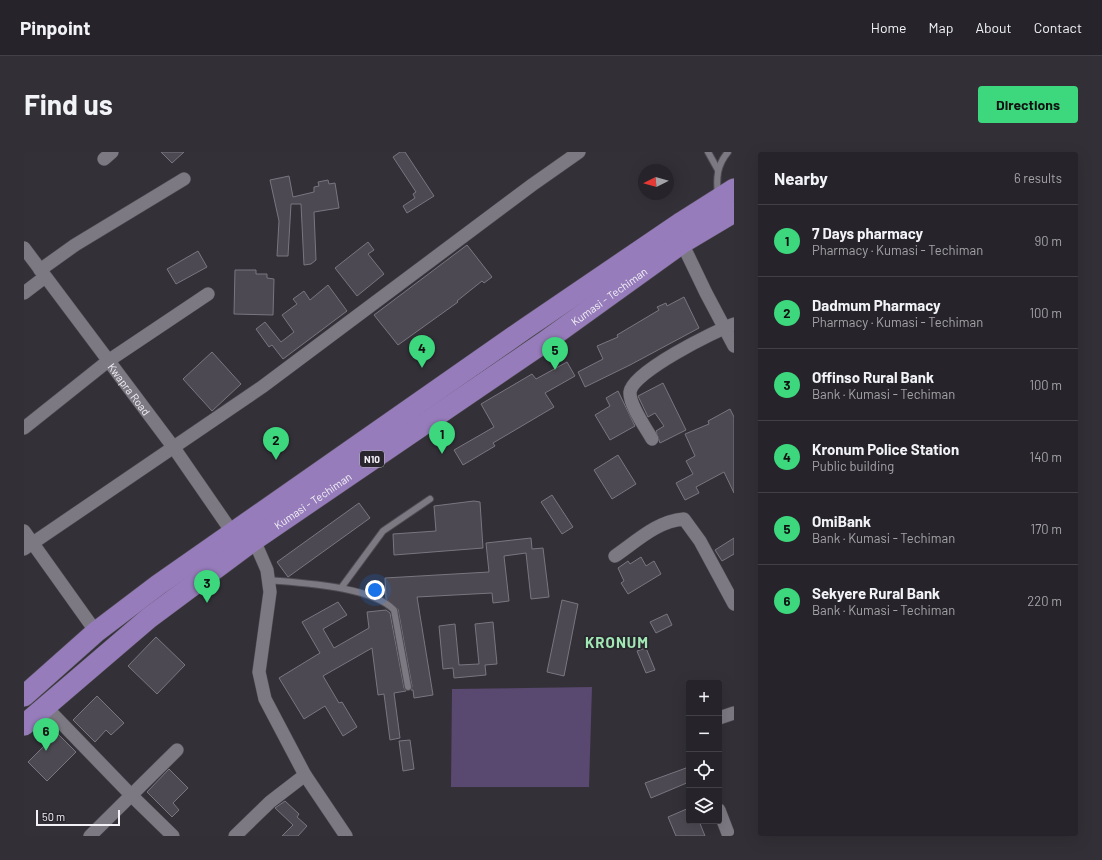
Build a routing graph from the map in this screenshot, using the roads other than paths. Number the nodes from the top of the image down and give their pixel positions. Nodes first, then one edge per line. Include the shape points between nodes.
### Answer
1 (579, 152) edge
2 (708, 152) edge
3 (728, 152) edge
4 (718, 170) junction
5 (184, 179) dead end
6 (726, 194) edge
7 (734, 212) edge
8 (682, 243) junction
9 (24, 248) edge
10 (42, 274) junction
11 (24, 293) edge
12 (208, 294) dead end
13 (729, 326) edge
14 (734, 346) edge
15 (108, 361) junction
16 (24, 428) edge
17 (652, 439) dead end
18 (174, 448) junction
19 (430, 499) dead end
20 (24, 530) edge
21 (232, 532) junction
22 (254, 540) junction
23 (28, 546) edge
24 (615, 556) dead end
25 (268, 580) junction
26 (341, 588) junction
27 (734, 604) edge
28 (96, 632) junction
29 (408, 687) dead end
30 (24, 696) edge
31 (45, 706) junction
32 (734, 713) edge
33 (722, 717) edge
34 (24, 725) edge
35 (177, 750) dead end
36 (305, 775) junction
37 (132, 796) junction
38 (722, 818) edge
39 (90, 836) edge
40 (173, 836) edge
41 (236, 836) edge
42 (346, 836) edge
43 (729, 836) edge

1 - 18 street via 262,387
2 - 4 lane
3 - 4 lane
4 - 6 lane via 716,180
5 - 10 street via 75,245
6 - 21 highway, N10 via 532,324
7 - 8 highway, Kumasi - Techiman / N10
8 - 13 street
8 - 22 highway, Kumasi - Techiman / N10 via 543,343
9 - 10 street, Kwapra Road
10 - 11 street
10 - 15 street, Kwapra Road
12 - 15 street
13 - 14 street
13 - 17 street via 661,361 632,385 632,402
15 - 16 street
15 - 18 street, Kwapra Road
18 - 21 street, Kwapra Road
18 - 23 street
19 - 26 lane via 383,531
20 - 23 street
21 - 28 highway, N10
22 - 25 street via 267,570
22 - 31 highway, Kumasi - Techiman / N10 via 149,618
23 - 28 street
24 - 27 street via 659,525 684,519 700,541
25 - 26 lane
25 - 36 street via 270,592 259,672 265,699
26 - 29 lane via 380,600 394,610
28 - 30 highway, N10
31 - 34 highway, Kumasi - Techiman / N10
31 - 37 street
32 - 33 street
35 - 37 street
36 - 41 street via 270,802
36 - 42 street
37 - 39 street
37 - 40 street
38 - 43 street

